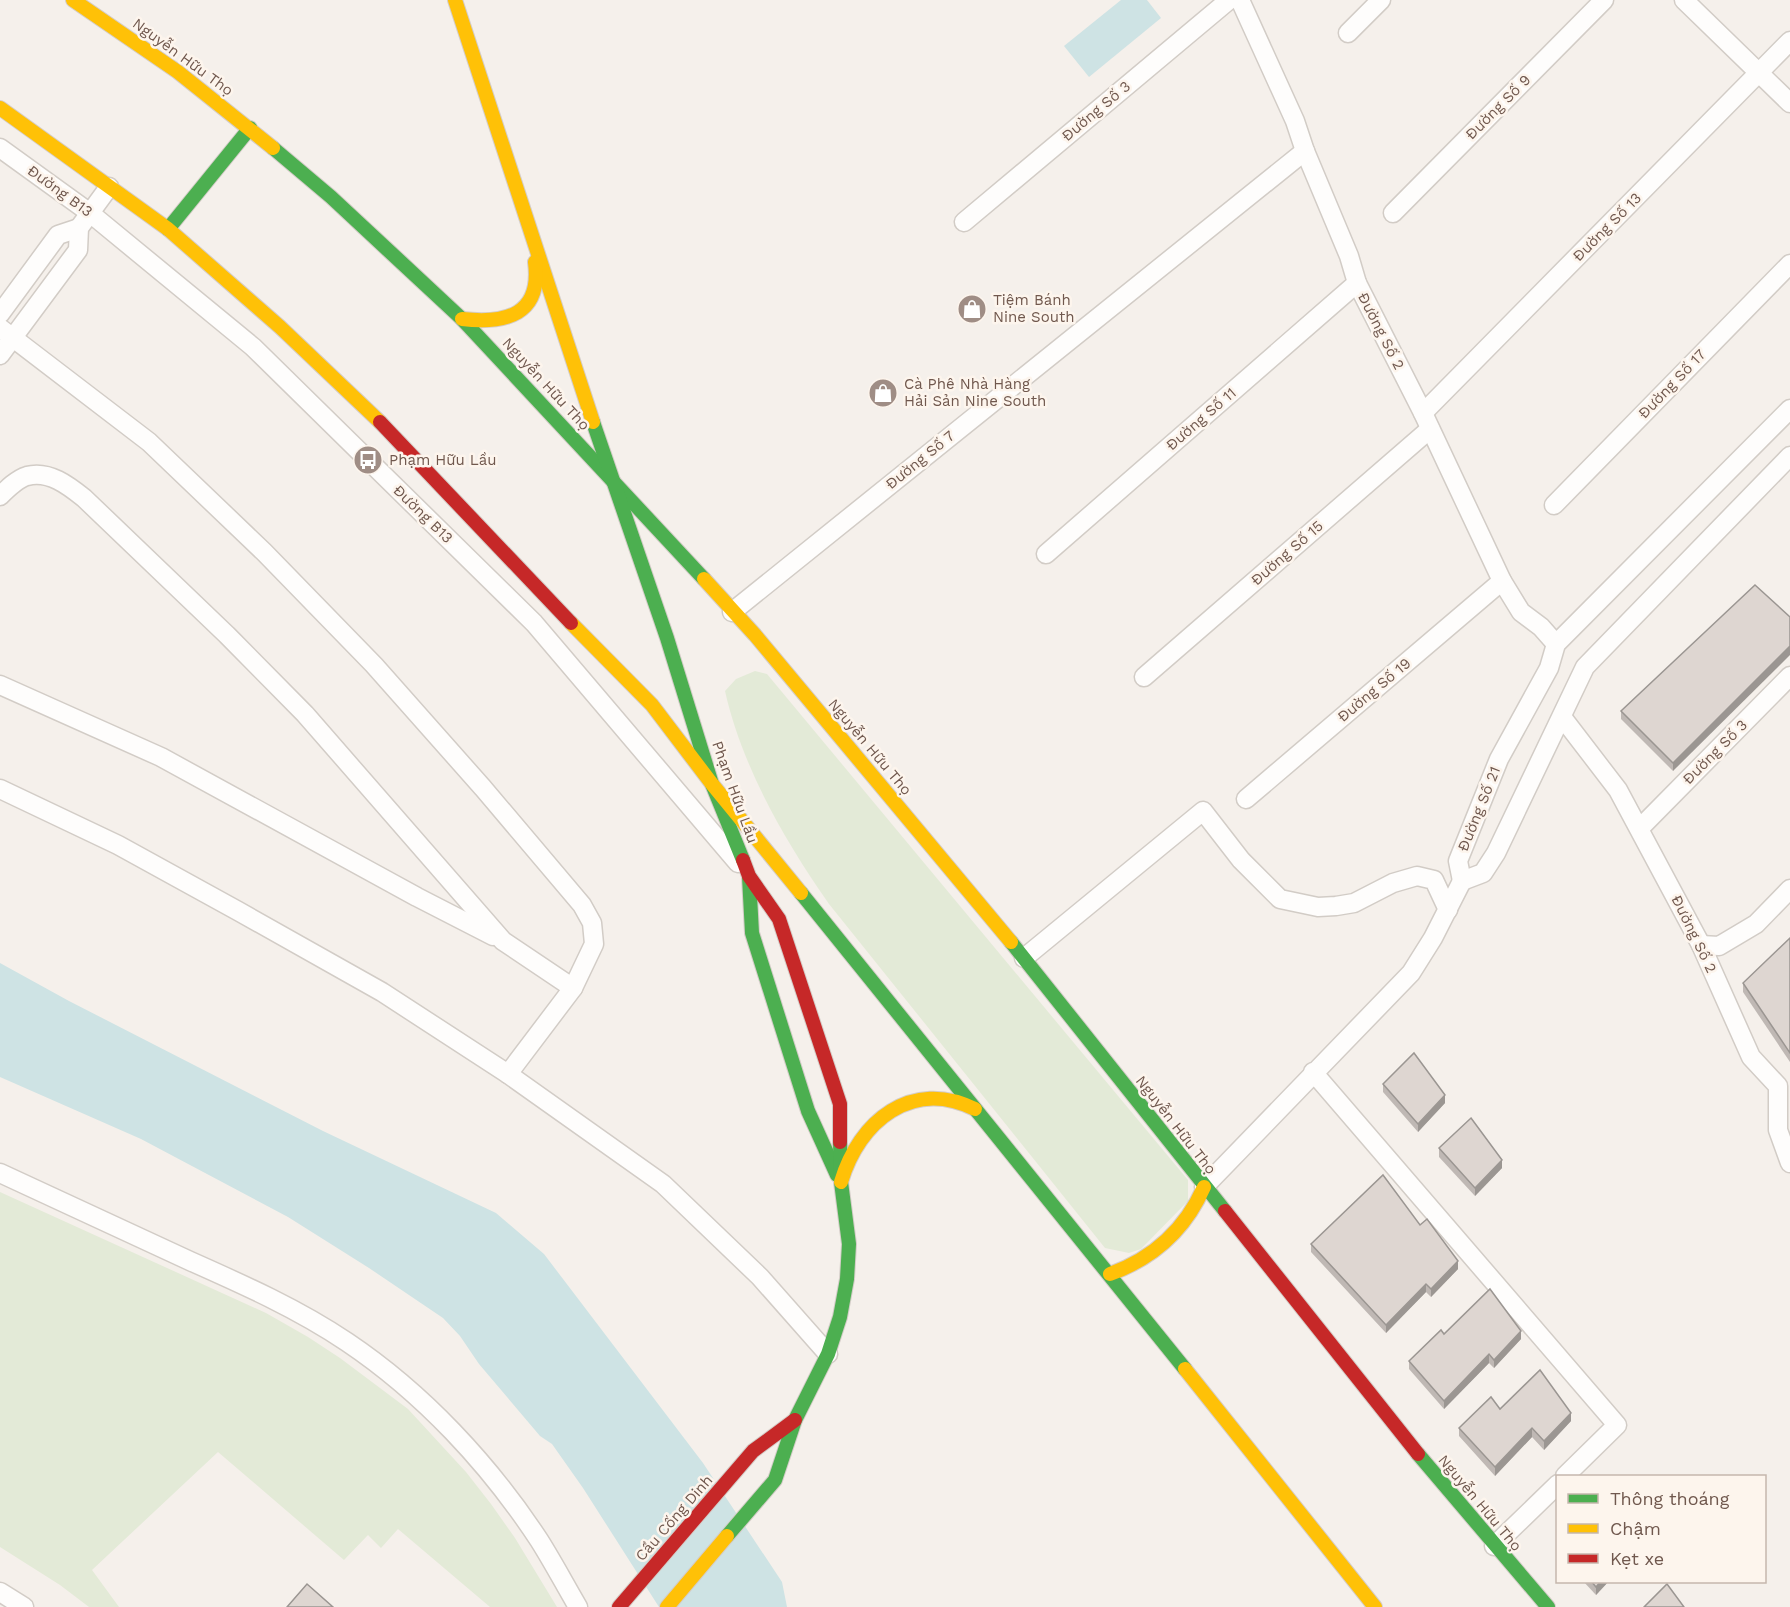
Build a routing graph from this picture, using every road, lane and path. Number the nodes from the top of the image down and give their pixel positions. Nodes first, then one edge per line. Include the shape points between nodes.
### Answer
1 (73, 0) edge
2 (455, 0) edge
3 (1228, 0) edge
4 (1240, 0) edge
5 (1381, 0) edge
6 (1604, 0) edge
7 (1684, 0) edge
8 (1348, 33) dead end
9 (1790, 41) edge
10 (1759, 73) junction
11 (1790, 103) edge
12 (0, 108) edge
13 (250, 128) junction
14 (0, 148) edge
15 (1305, 151) junction
16 (109, 187) junction
17 (90, 213) junction
18 (1392, 213) dead end
19 (964, 222) dead end
20 (79, 228) junction
21 (168, 229) junction
22 (534, 238) junction
23 (1790, 264) edge
24 (1357, 284) junction
25 (0, 314) edge
26 (462, 319) junction
27 (6, 333) edge
28 (0, 355) edge
29 (1790, 409) edge
30 (1427, 421) junction
31 (1790, 456) edge
32 (610, 477) junction
33 (0, 496) edge
34 (1554, 505) dead end
35 (1046, 554) dead end
36 (1502, 581) junction
37 (732, 612) junction
38 (1556, 644) junction
39 (1790, 676) edge
40 (1144, 677) dead end
41 (0, 686) edge
42 (1562, 717) junction
43 (712, 784) junction
44 (0, 789) edge
45 (1246, 799) dead end
46 (1640, 828) junction
47 (443, 872) junction
48 (748, 876) junction
49 (1462, 881) junction
50 (1790, 889) edge
51 (423, 900) junction
52 (1448, 910) junction
53 (503, 941) junction
54 (1701, 945) junction
55 (1024, 958) junction
56 (573, 988) junction
57 (1313, 1072) junction
58 (508, 1074) junction
59 (1784, 1081) edge
60 (975, 1109) junction
61 (1790, 1163) edge
62 (0, 1173) edge
63 (841, 1182) junction
64 (1204, 1187) junction
65 (1110, 1274) junction
66 (828, 1354) junction
67 (795, 1420) junction
68 (753, 1451) joint
69 (1566, 1475) edge
70 (1556, 1485) edge
71 (1494, 1546) junction
72 (0, 1593) edge
73 (24, 1607) edge
74 (578, 1607) edge
75 (619, 1607) edge
76 (667, 1607) edge
77 (1375, 1607) edge
78 (1548, 1607) edge

1 - 13 main road, Nguyễn Hữu Thọ via 178,72
2 - 22 main road, Phạm Hữu Lầu
3 - 19 street, Đường Số 3
4 - 15 street, Đường Số 2
5 - 8 street
6 - 18 street, Đường Số 9
7 - 10 street
9 - 10 street, Đường Số 13
10 - 11 street
10 - 30 street, Đường Số 13
12 - 16 main road
13 - 21 main road
13 - 26 main road, Nguyễn Hữu Thọ
14 - 17 street, Đường B13
15 - 24 street, Đường Số 2
15 - 37 street, Đường Số 7
16 - 17 street
16 - 21 main road
17 - 20 street
17 - 48 street, Đường B13 via 253,347 534,624
20 - 25 street via 58,234
20 - 27 street via 78,250
21 - 43 main road via 369,411 652,705
22 - 26 main road via 536,289 527,308 507,319
22 - 32 main road, Phạm Hữu Lầu
23 - 34 street, Đường Số 17
24 - 30 street, Đường Số 2
24 - 35 street, Đường Số 11
26 - 32 main road, Nguyễn Hữu Thọ
27 - 28 street
27 - 56 street via 149,442 374,665 483,788 582,905 592,923 594,944
29 - 38 street, Đường Số 21
30 - 36 street, Đường Số 2
30 - 40 street, Đường Số 15
31 - 42 street, Đường Số 21 via 1585,667
32 - 37 main road, Nguyễn Hữu Thọ
32 - 43 main road, Phạm Hữu Lầu via 667,638
33 - 47 street via 27,476 46,476 66,483 84,498 305,714
36 - 38 street, Đường Số 2 via 1521,612
36 - 45 street, Đường Số 19
37 - 55 main road, Nguyễn Hữu Thọ
38 - 49 street, Đường Số 21 via 1549,668 1499,759 1462,850 1458,861
39 - 46 street, Đường Số 3
41 - 51 street via 161,757
42 - 46 street, Đường Số 2 via 1618,790
42 - 49 street, Đường Số 21 via 1496,853 1483,873
43 - 48 main road, Phạm Hữu Lầu
43 - 60 main road
44 - 58 street via 118,845 238,911 382,992
46 - 54 street, Đường Số 2
47 - 51 street via 438,890
47 - 53 street
48 - 63 main road, Phạm Hữu Lầu via 752,933 808,1111
48 - 63 main road, Phạm Hữu Lầu via 779,919 840,1104
49 - 52 street
50 - 54 street via 1756,924 1719,946
51 - 53 street
52 - 55 street via 1434,880 1417,876 1393,883 1354,903 1318,907 1280,899 1241,860 1203,811
52 - 57 street via 1411,973
53 - 56 street
54 - 59 street, Đường Số 2 via 1751,1057
55 - 64 main road, Nguyễn Hữu Thọ
56 - 58 street
57 - 64 street
57 - 69 street via 1617,1425
58 - 66 street via 663,1184 760,1277
59 - 61 street, Đường Số 2 via 1778,1130
60 - 63 main road via 942,1098 902,1107 869,1128 858,1141
60 - 65 main road
62 - 74 street via 277,1301 348,1342 383,1368 450,1430 501,1489 539,1541
63 - 66 main road, Phạm Hữu Lầu via 849,1244 847,1280
64 - 65 main road via 1188,1218 1170,1238 1150,1256
64 - 71 main road, Nguyễn Hữu Thọ
65 - 77 main road
66 - 67 main road, Phạm Hữu Lầu
67 - 68 main road, Phạm Hữu Lầu
67 - 76 main road, Phạm Hữu Lầu via 775,1480
68 - 75 main road, Cầu Cống Dinh
70 - 71 street
71 - 78 main road, Nguyễn Hữu Thọ
72 - 73 street

